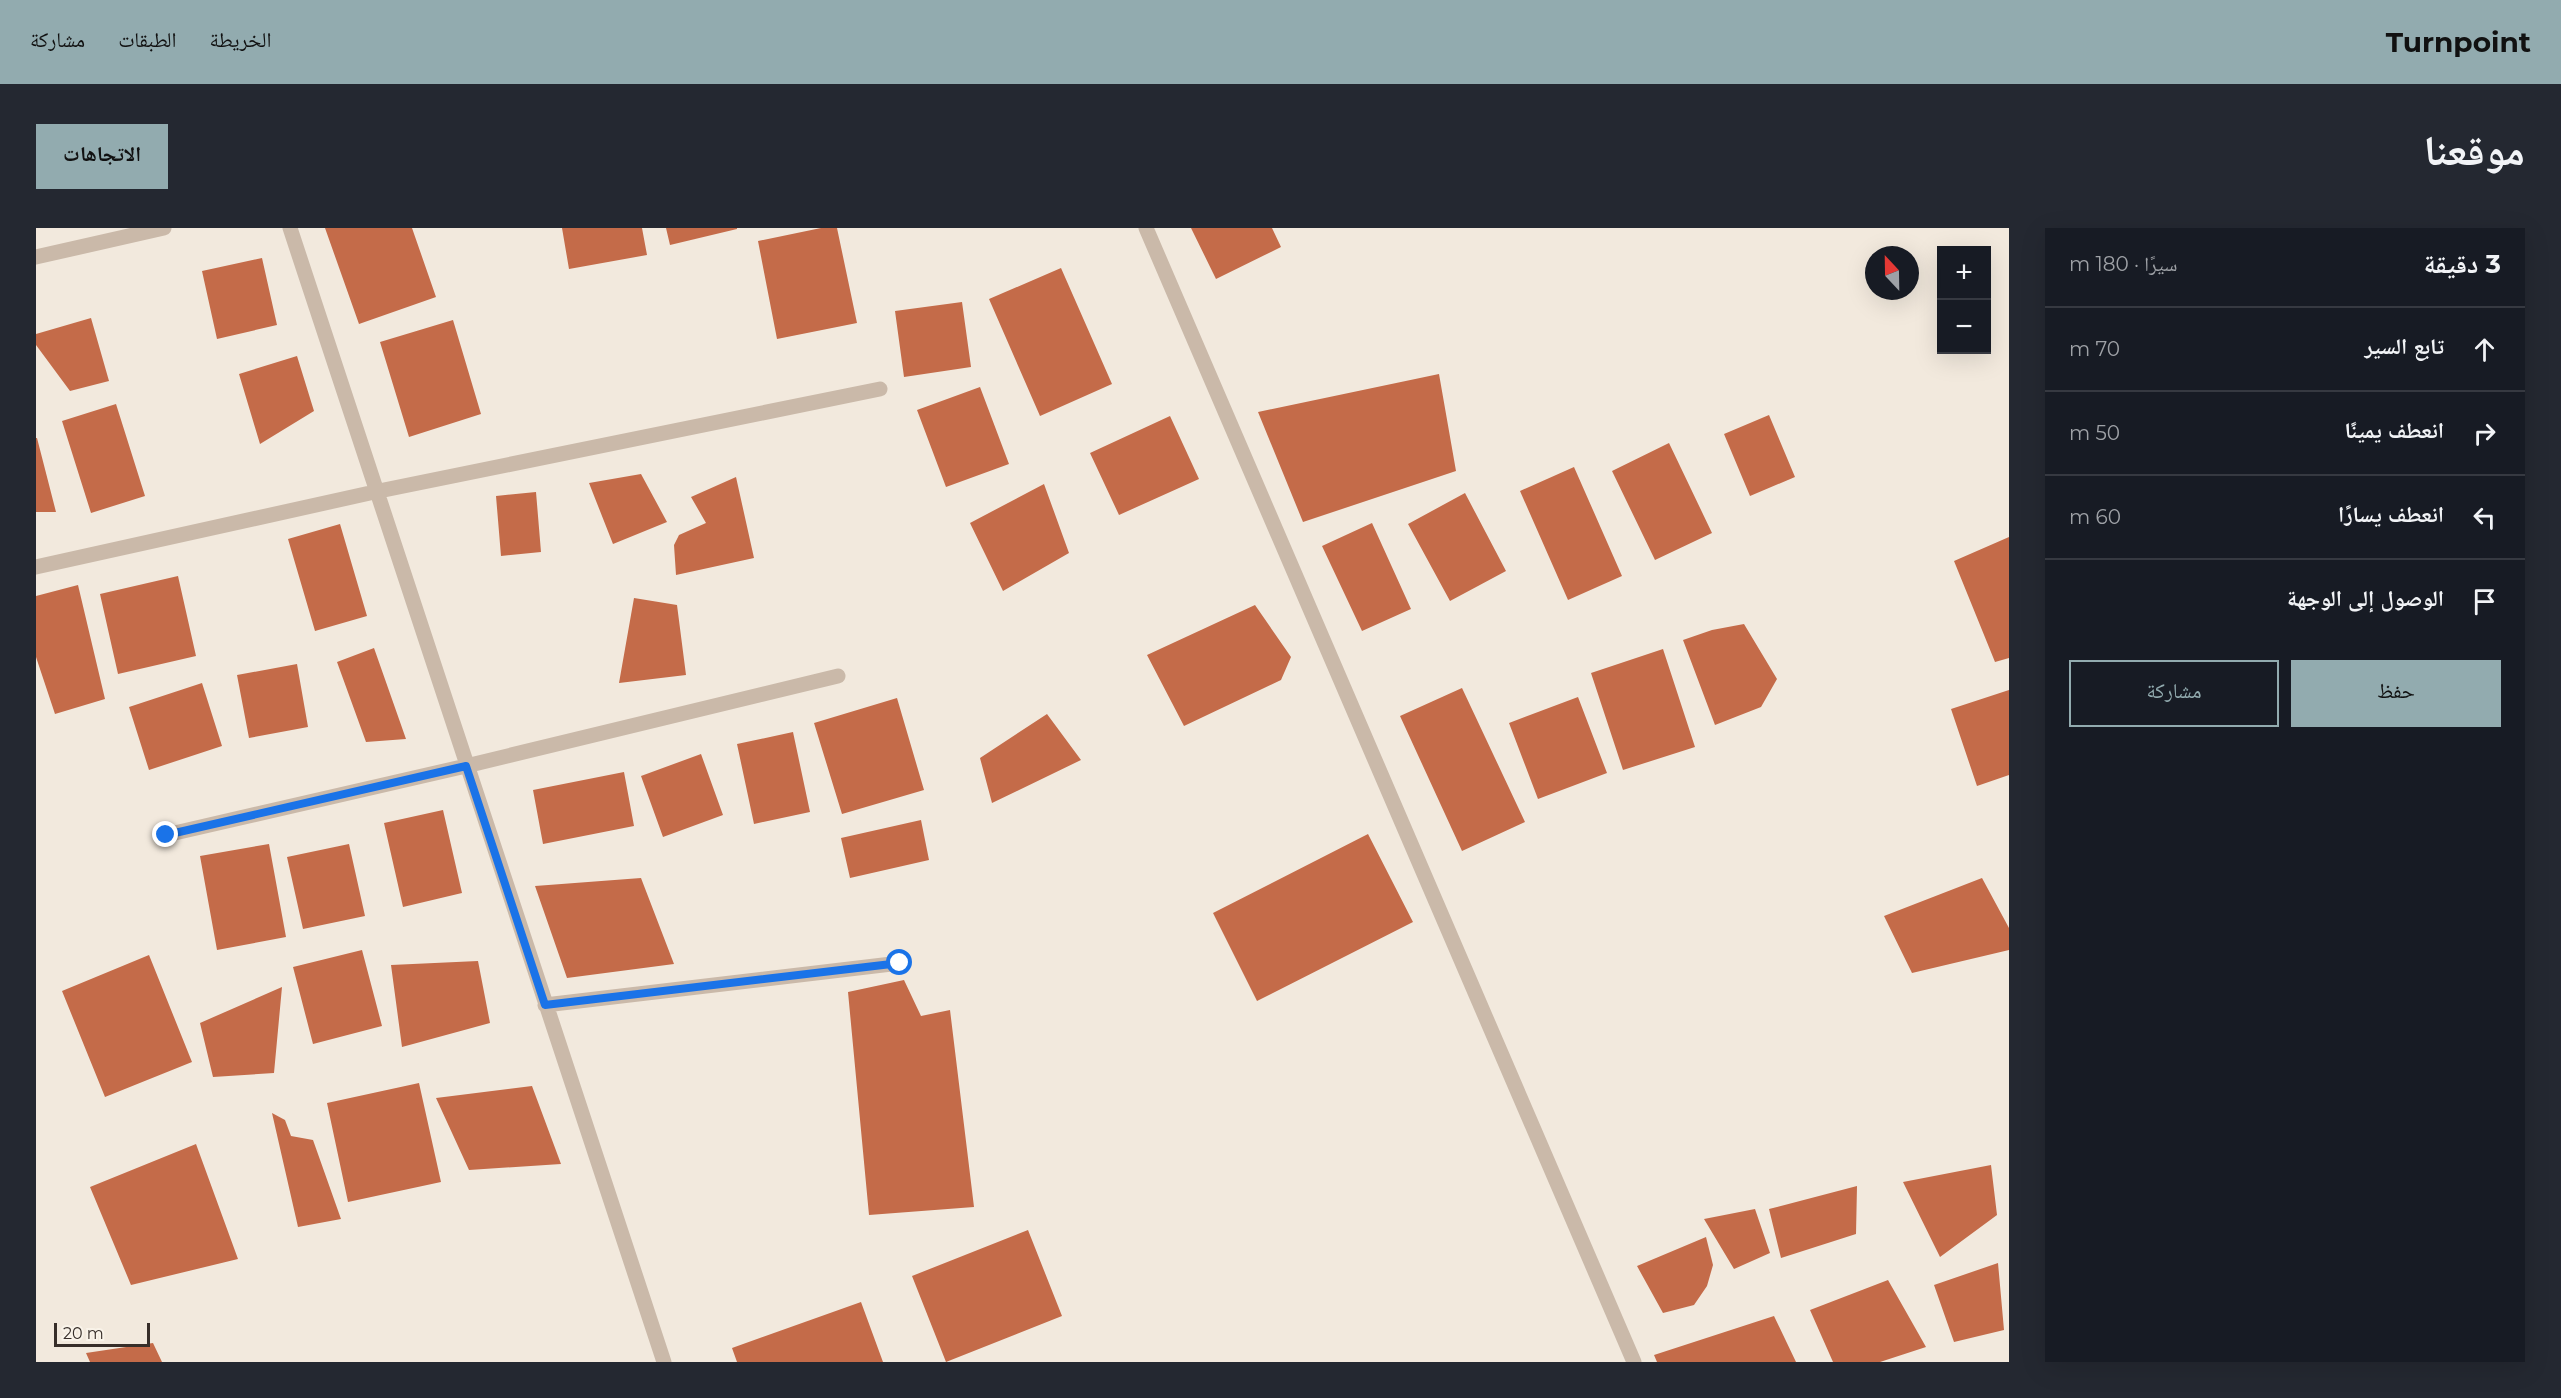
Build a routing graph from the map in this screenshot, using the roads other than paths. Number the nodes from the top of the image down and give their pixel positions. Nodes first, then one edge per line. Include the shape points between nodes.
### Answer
1 (165, 228) edge
2 (290, 228) edge
3 (1146, 228) edge
4 (36, 257) edge
5 (880, 389) dead end
6 (379, 491) junction
7 (36, 567) edge
8 (838, 676) dead end
9 (466, 766) junction
10 (166, 835) dead end
11 (900, 963) dead end
12 (545, 1005) junction
13 (664, 1362) edge
14 (1634, 1362) edge

1 - 4 street
2 - 6 street
3 - 14 street
5 - 6 street
6 - 7 street
6 - 9 street
8 - 9 street
9 - 10 street
9 - 12 street
11 - 12 street
12 - 13 street

